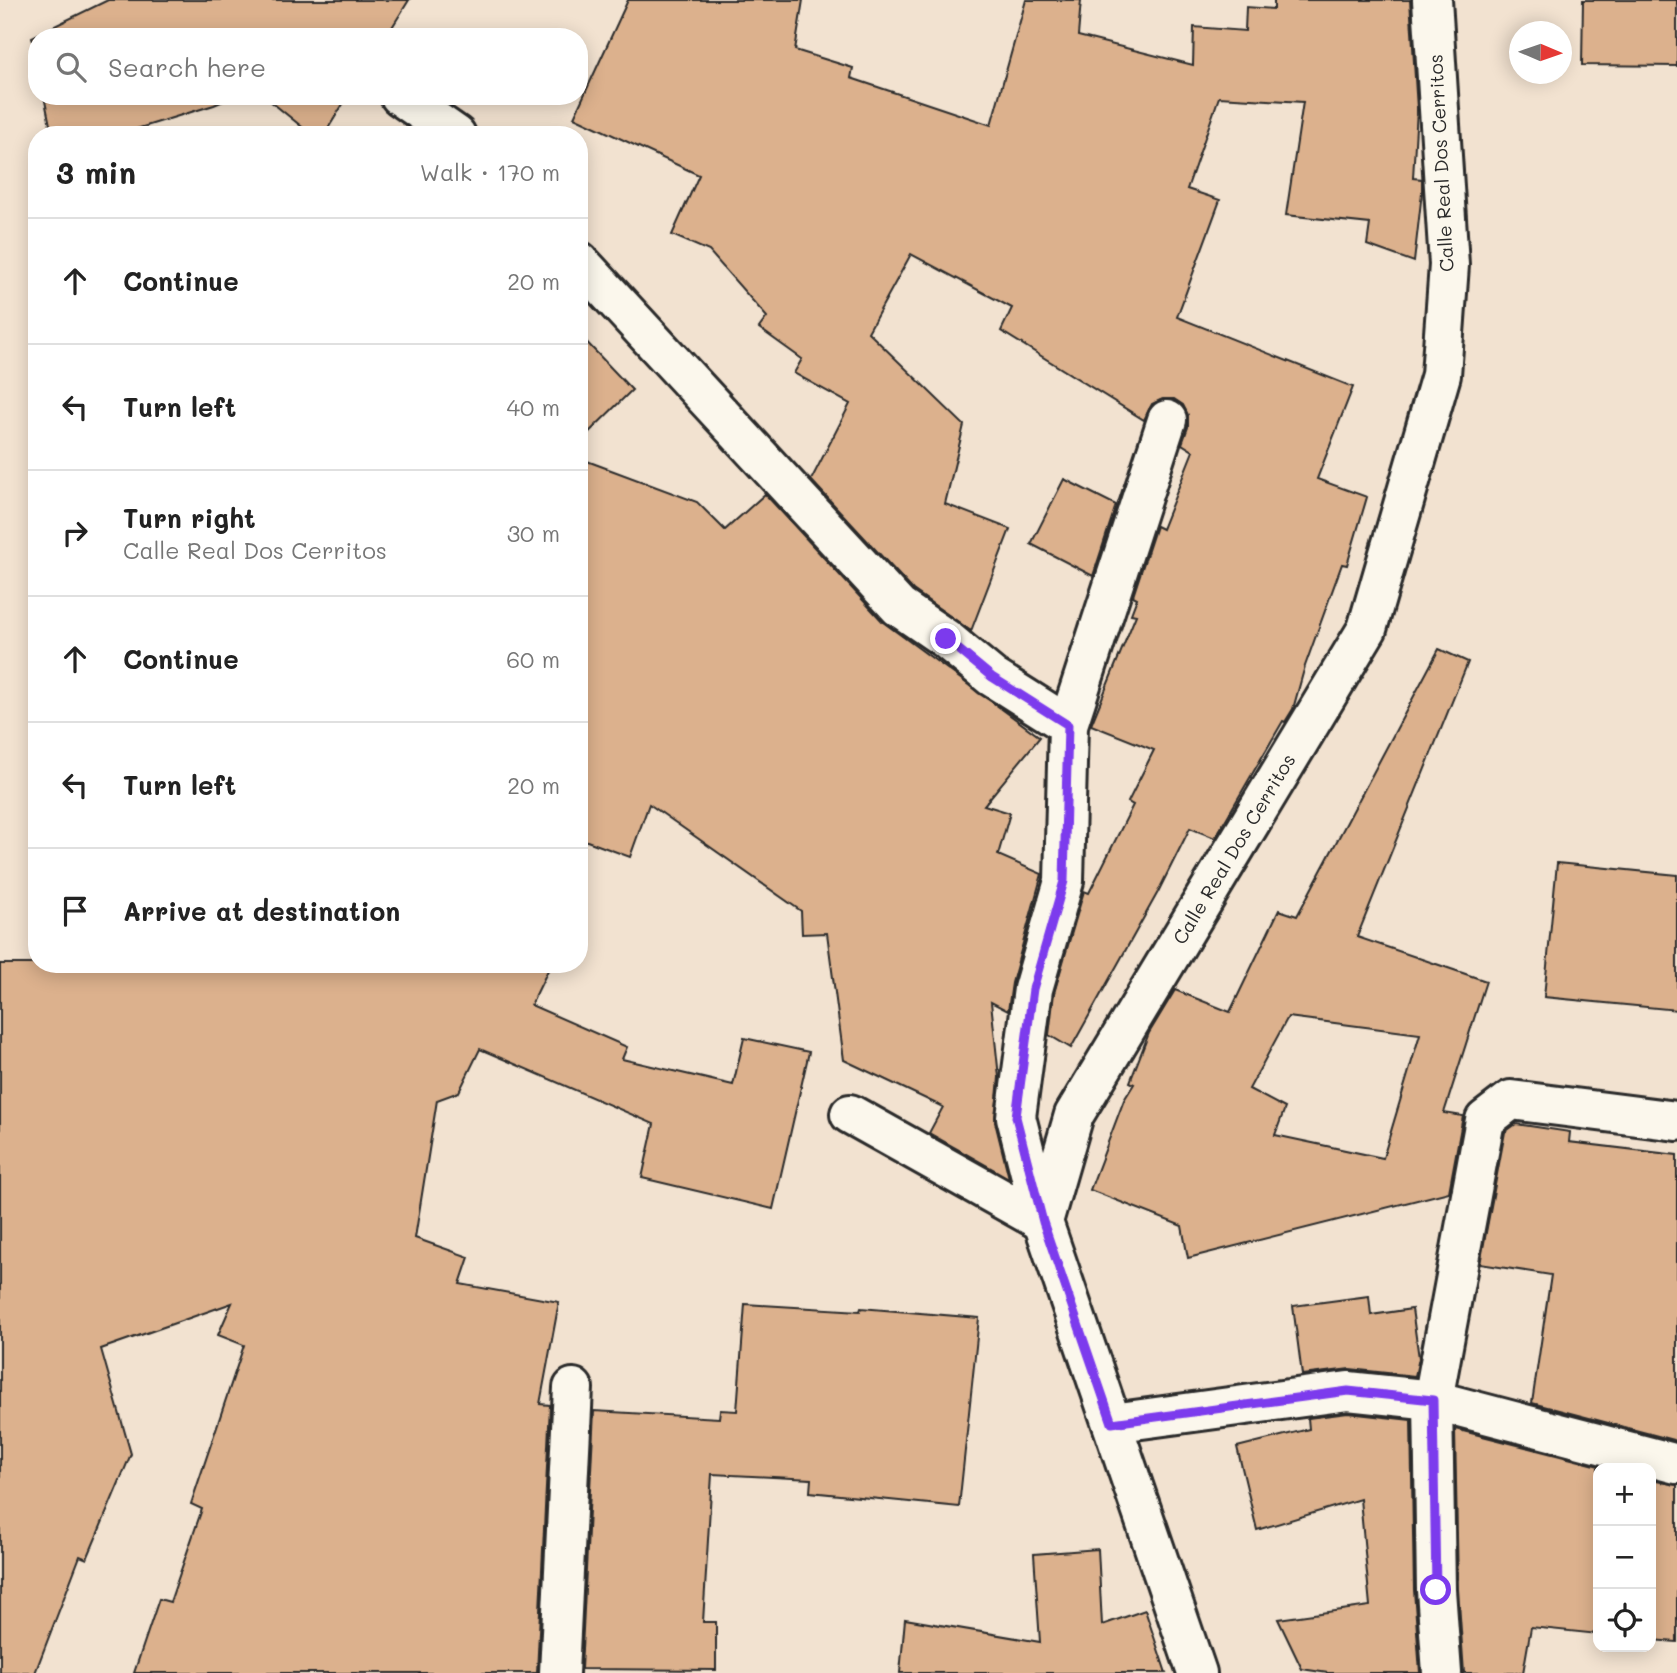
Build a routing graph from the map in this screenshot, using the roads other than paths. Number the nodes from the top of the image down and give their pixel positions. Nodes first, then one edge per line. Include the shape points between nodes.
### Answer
1 (1432, 0) edge
2 (413, 105) edge
3 (443, 126) edge
4 (588, 271) edge
5 (1167, 420) dead end
6 (1068, 725) junction
7 (850, 1114) dead end
8 (1677, 1121) edge
9 (1043, 1222) junction
10 (573, 1388) dead end
11 (1433, 1400) junction
12 (1112, 1423) junction
13 (1677, 1464) edge
14 (559, 1673) edge
15 (1197, 1673) edge
16 (1442, 1673) edge

1 - 9 street, Calle Real Dos Cerritos via 1449,265 1441,375 1367,629 1074,1115
2 - 3 street
4 - 6 street via 899,607 992,677
5 - 6 street
6 - 9 street via 1064,881 1033,989 1016,1117
7 - 9 street
8 - 11 street via 1511,1100 1485,1120
9 - 12 street
10 - 14 street
11 - 12 street via 1348,1391
11 - 13 street
11 - 16 street
12 - 15 street

